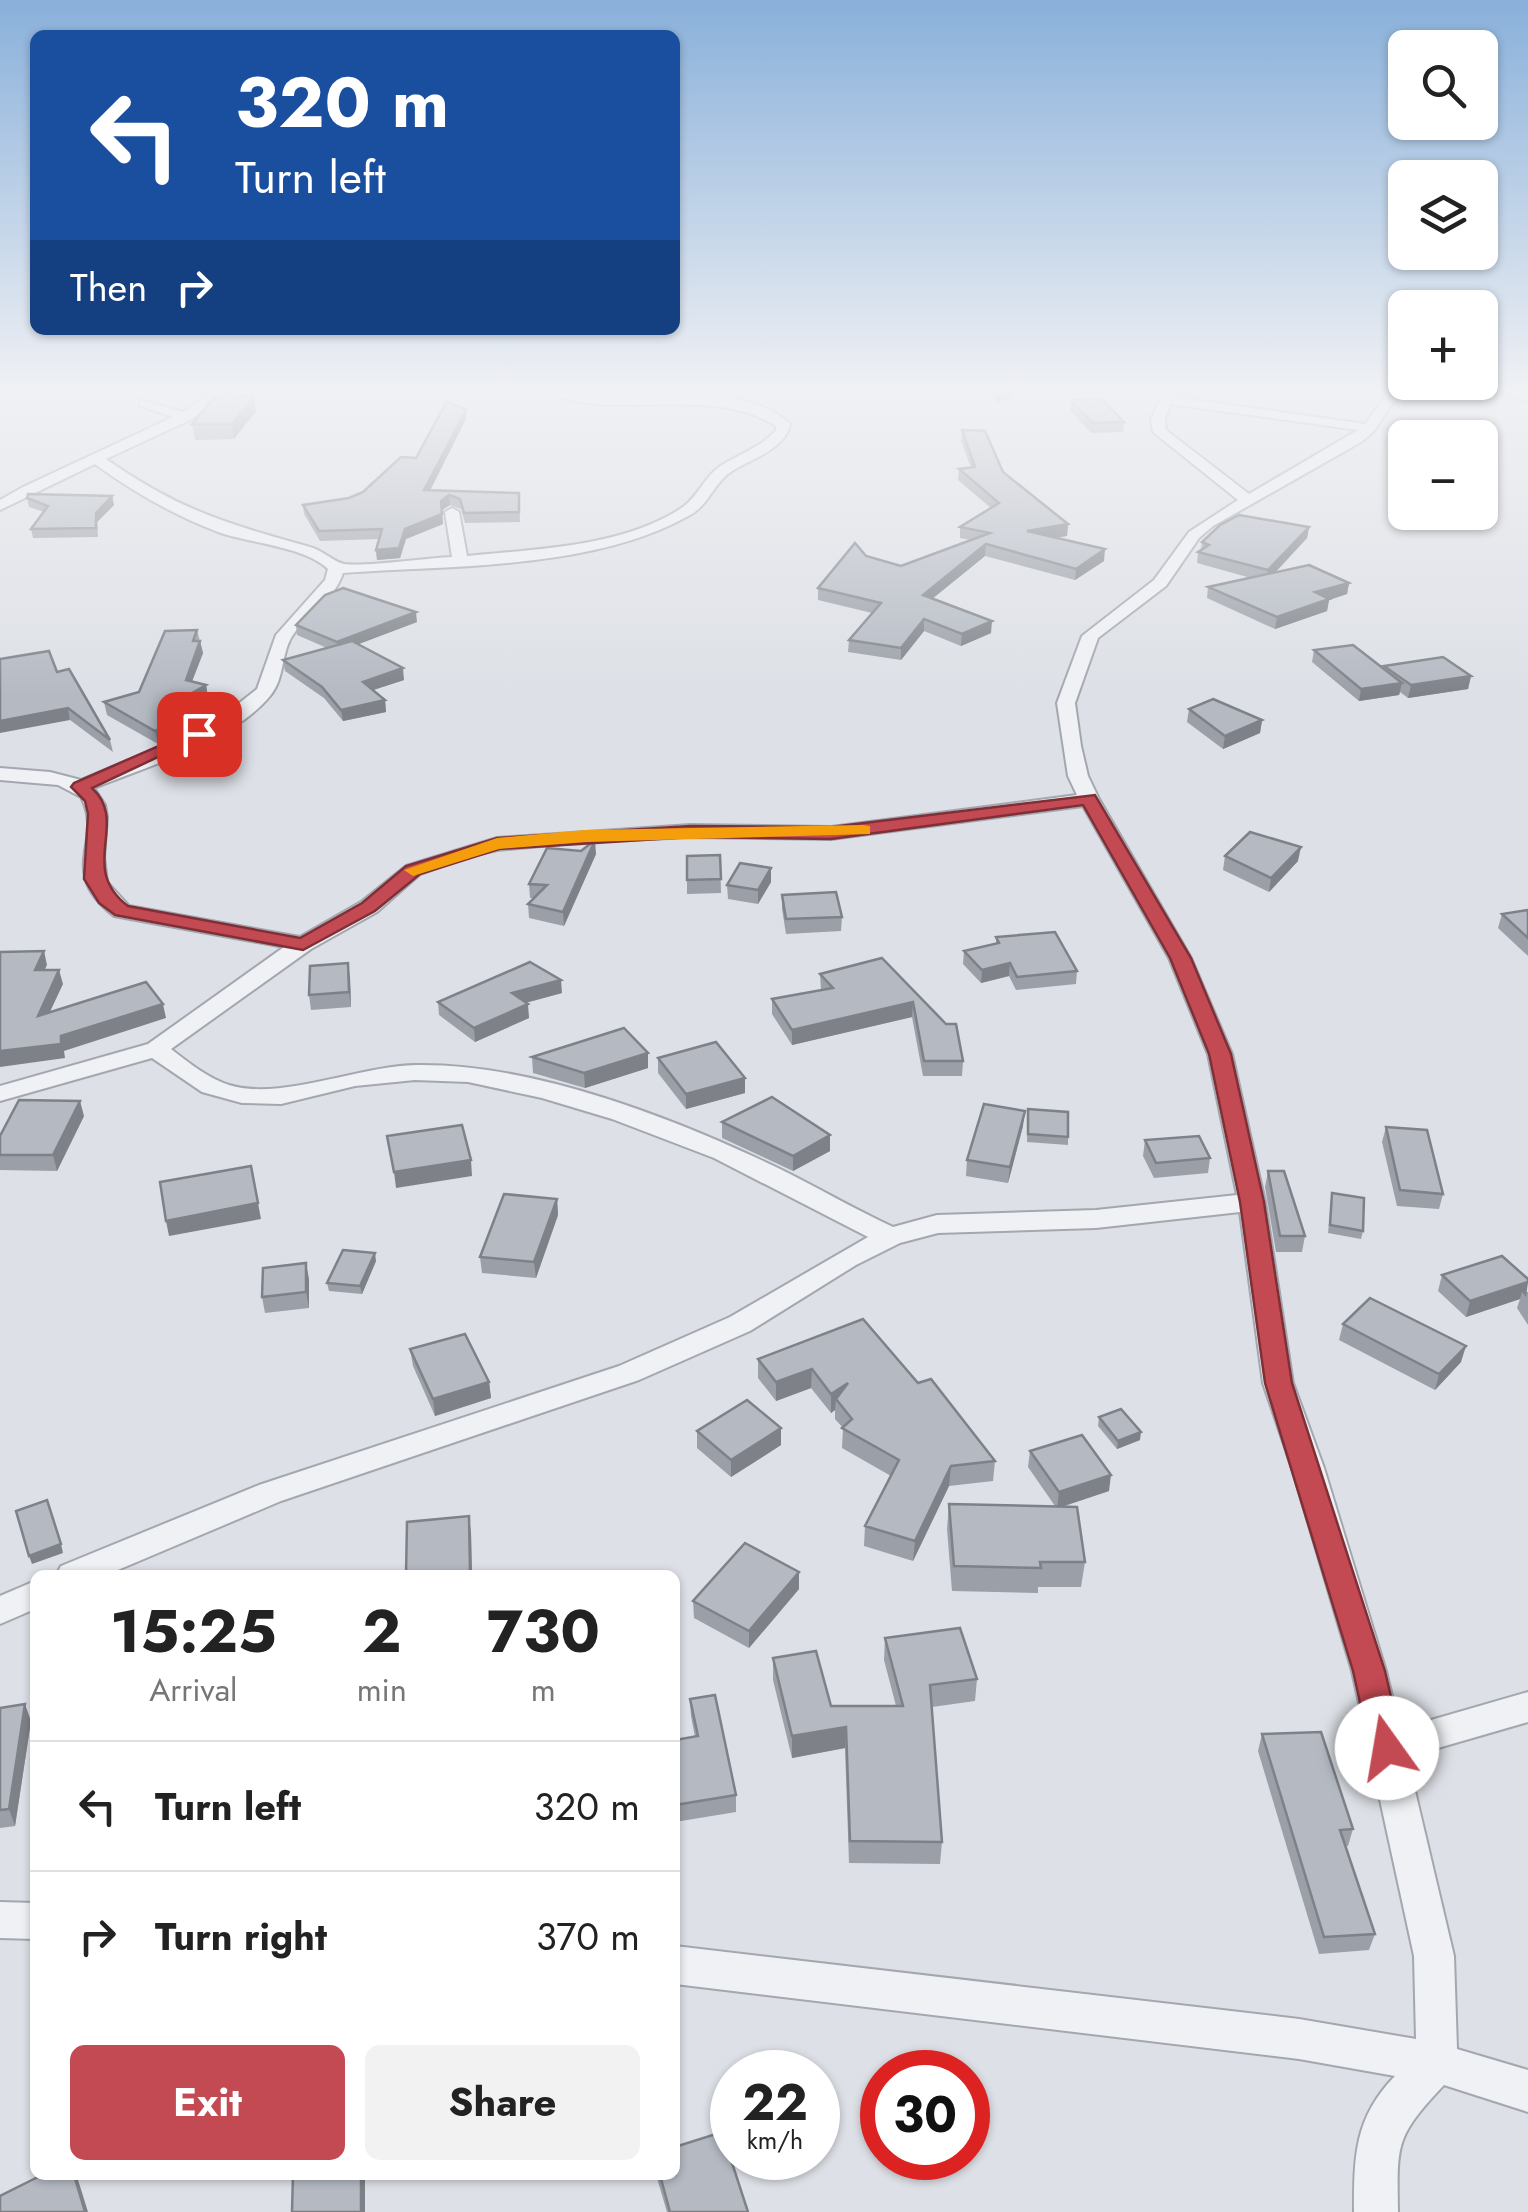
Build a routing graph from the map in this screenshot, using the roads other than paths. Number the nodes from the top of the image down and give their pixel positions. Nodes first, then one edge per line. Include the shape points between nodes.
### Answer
1 (147, 490) edge
2 (708, 490) edge
3 (1234, 490) edge
4 (1266, 490) edge
5 (1248, 501) junction
6 (452, 512) edge
7 (460, 558) junction
8 (336, 569) junction
9 (0, 774) edge
10 (80, 787) junction
11 (1088, 799) junction
12 (303, 944) junction
13 (156, 1049) junction
14 (0, 1094) edge
15 (1252, 1202) junction
16 (890, 1238) junction
17 (85, 1570) edge
18 (30, 1597) edge
19 (0, 1612) edge
20 (1528, 1706) edge
21 (1387, 1748) junction
22 (0, 1920) edge
23 (30, 1921) edge
24 (680, 1966) edge
25 (1437, 2063) junction
26 (1528, 2092) edge
27 (1374, 2209) edge

1 - 8 street via 180,511 316,554
2 - 7 street via 687,511 586,546
3 - 5 street
4 - 5 street
5 - 11 street via 1194,535 1160,583 1090,636 1066,703
6 - 7 street
7 - 8 street
8 - 10 street via 327,590 283,635 277,673 262,695 233,718
9 - 10 street
10 - 12 street via 94,799 97,814 94,879 122,911
11 - 12 street via 848,832 690,831 497,844 413,870 358,914
11 - 15 street via 1180,958 1220,1054
12 - 13 street
13 - 14 street
13 - 16 street via 220,1090 256,1096 295,1096 373,1075 434,1072 565,1098 759,1169
15 - 16 street via 1096,1219 937,1224
15 - 21 street via 1278,1383
16 - 17 street via 740,1324 630,1372 270,1493
18 - 19 street
20 - 21 street
21 - 25 street via 1434,1956
22 - 23 street
24 - 25 street via 1299,2039
25 - 26 street
25 - 27 street via 1398,2102 1376,2146

